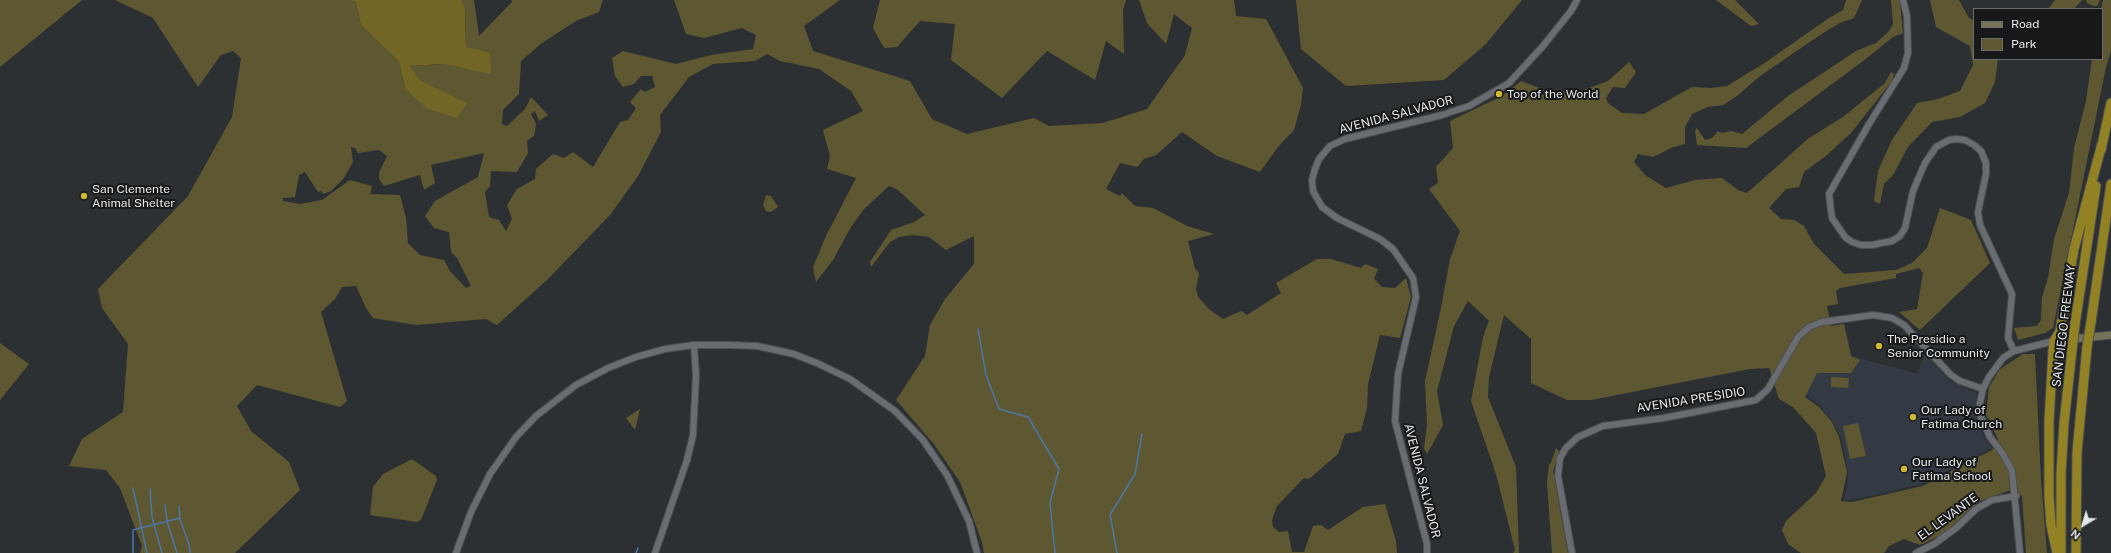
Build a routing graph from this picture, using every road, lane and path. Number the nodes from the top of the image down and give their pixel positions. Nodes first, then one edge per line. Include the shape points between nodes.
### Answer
1 (1577, 0) edge
2 (1903, 0) edge
3 (2111, 103) edge
4 (2102, 144) junction
5 (2111, 184) edge
6 (2111, 335) edge
7 (2054, 341) junction
8 (694, 345) junction
9 (2014, 351) junction
10 (1983, 389) junction
11 (2016, 496) junction
12 (456, 553) edge
13 (655, 553) edge
14 (977, 553) edge
15 (1427, 553) edge
16 (1572, 553) edge
17 (1916, 553) edge
18 (2020, 553) edge
19 (2057, 553) edge
20 (2061, 553) edge
21 (2076, 553) edge

1 - 15 street, AVENIDA SALVADOR via 1543,46 1509,83 1470,106 1419,122 1345,139 1330,146 1319,158 1312,180 1322,207 1337,218 1365,230 1384,242 1394,250 1413,278 1416,297 1398,374 1395,421 1427,544
2 - 9 street via 1907,16 1908,53 1904,68 1830,194 1832,218 1852,242 1872,245 1892,241 1900,236 1907,225 1913,191 1936,147 1945,141 1956,139 1974,145 1982,151 1986,163 1978,212 1980,225 2012,294 2008,338
3 - 4 highway, SAN DIEGO FREEWAY
4 - 7 highway via 2074,248 2060,331
4 - 20 highway, SAN DIEGO FREEWAY, bridge via 2064,422
5 - 21 highway, bridge via 2087,347 2076,466
6 - 7 main road
7 - 9 street
7 - 19 highway via 2049,415 2049,497
8 - 12 street via 643,355 608,368 576,385 536,416 516,437 490,474 471,512
8 - 13 street via 696,376 693,435
8 - 14 street via 757,346 794,354 867,389 894,411 922,440 942,468 969,521
9 - 10 street via 1995,367
10 - 11 street via 1981,417 1990,436 2009,463
10 - 16 street, AVENIDA PRESIDIO via 1951,375 1904,325 1892,318 1873,315 1822,322 1809,327 1798,336 1768,389 1756,400 1664,418 1603,426 1578,437 1566,448 1560,458 1558,476
11 - 17 street, EL LEVANTE via 1992,500 1976,509 1956,528
11 - 18 street

